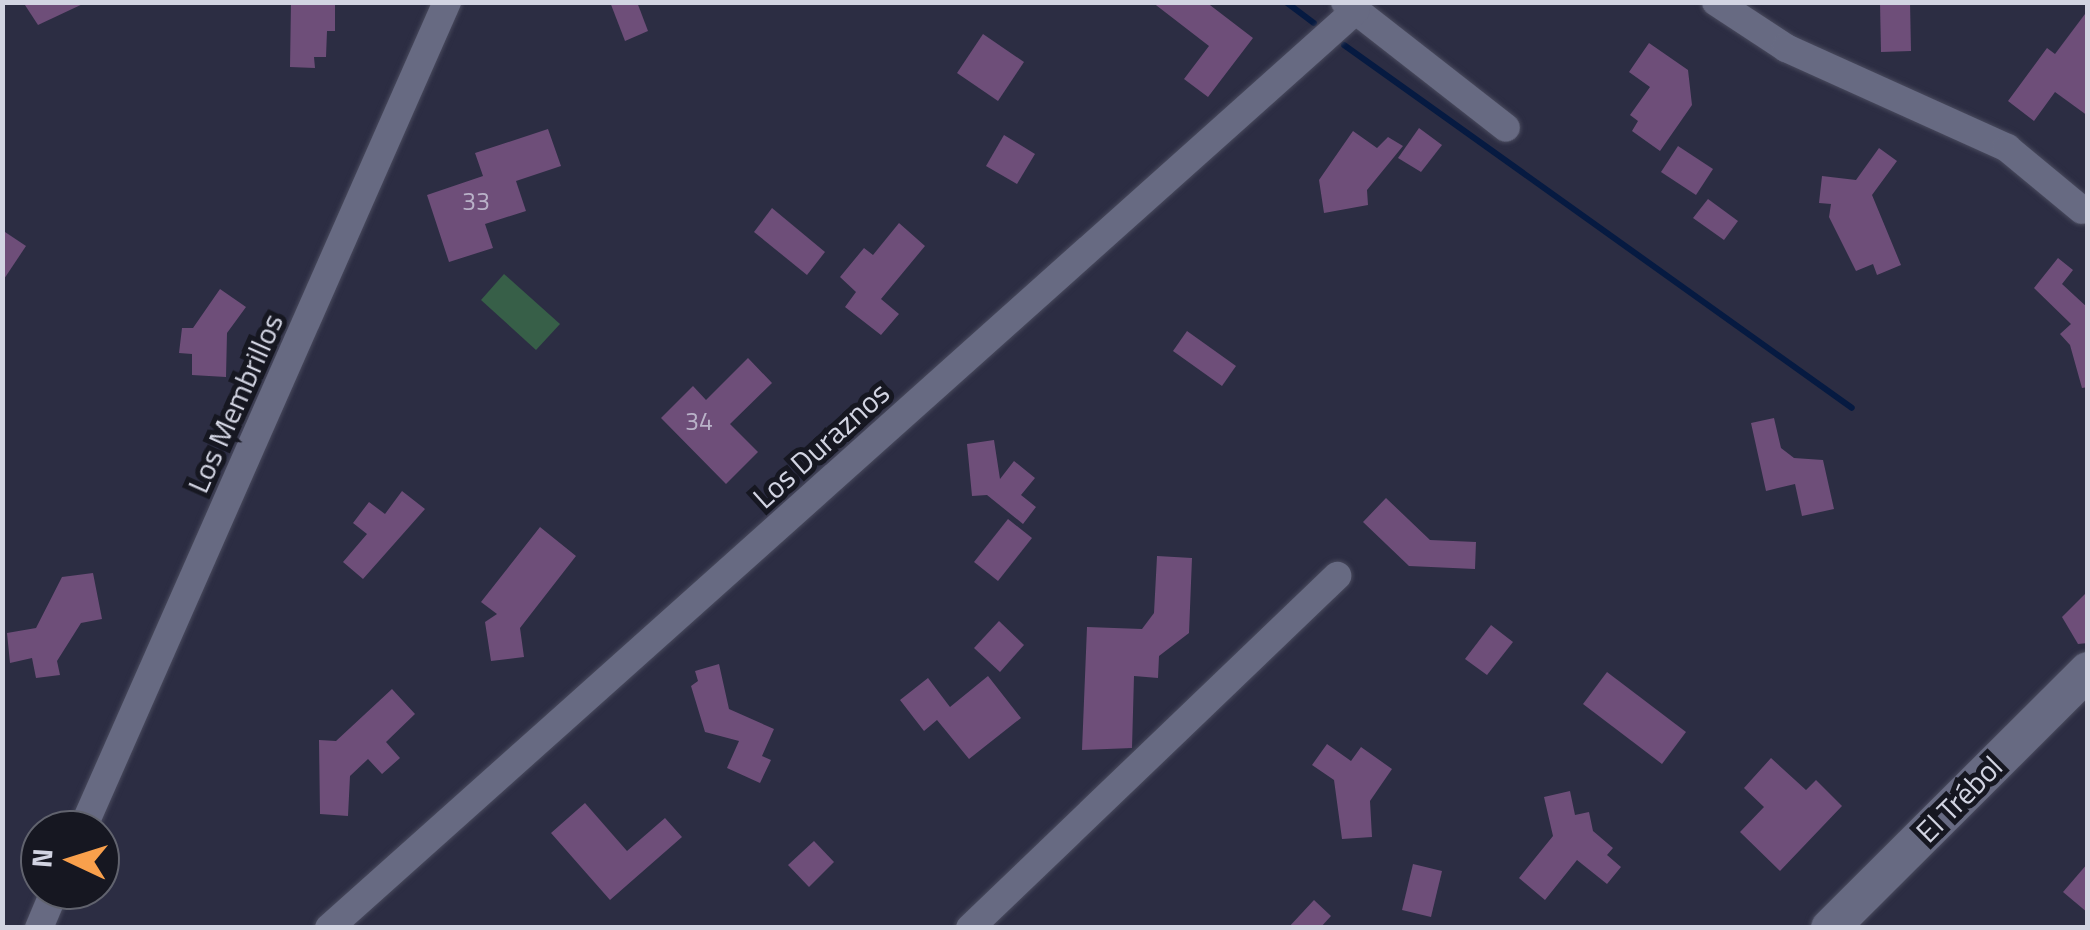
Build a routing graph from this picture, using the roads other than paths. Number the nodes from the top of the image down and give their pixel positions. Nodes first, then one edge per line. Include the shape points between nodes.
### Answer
1 (447, 2) edge
2 (1716, 2) edge
3 (1350, 6) edge
4 (1506, 128) dead end
5 (2082, 210) dead end
6 (1338, 576) dead end
7 (2088, 672) edge
8 (91, 810) edge
9 (977, 925) edge
10 (329, 928) edge
11 (1830, 928) edge

1 - 8 street, Los Membrillos
2 - 5 street via 1786,48 2007,148
3 - 4 street
3 - 10 street, Los Duraznos
6 - 9 street
7 - 11 main road, El Trébol

